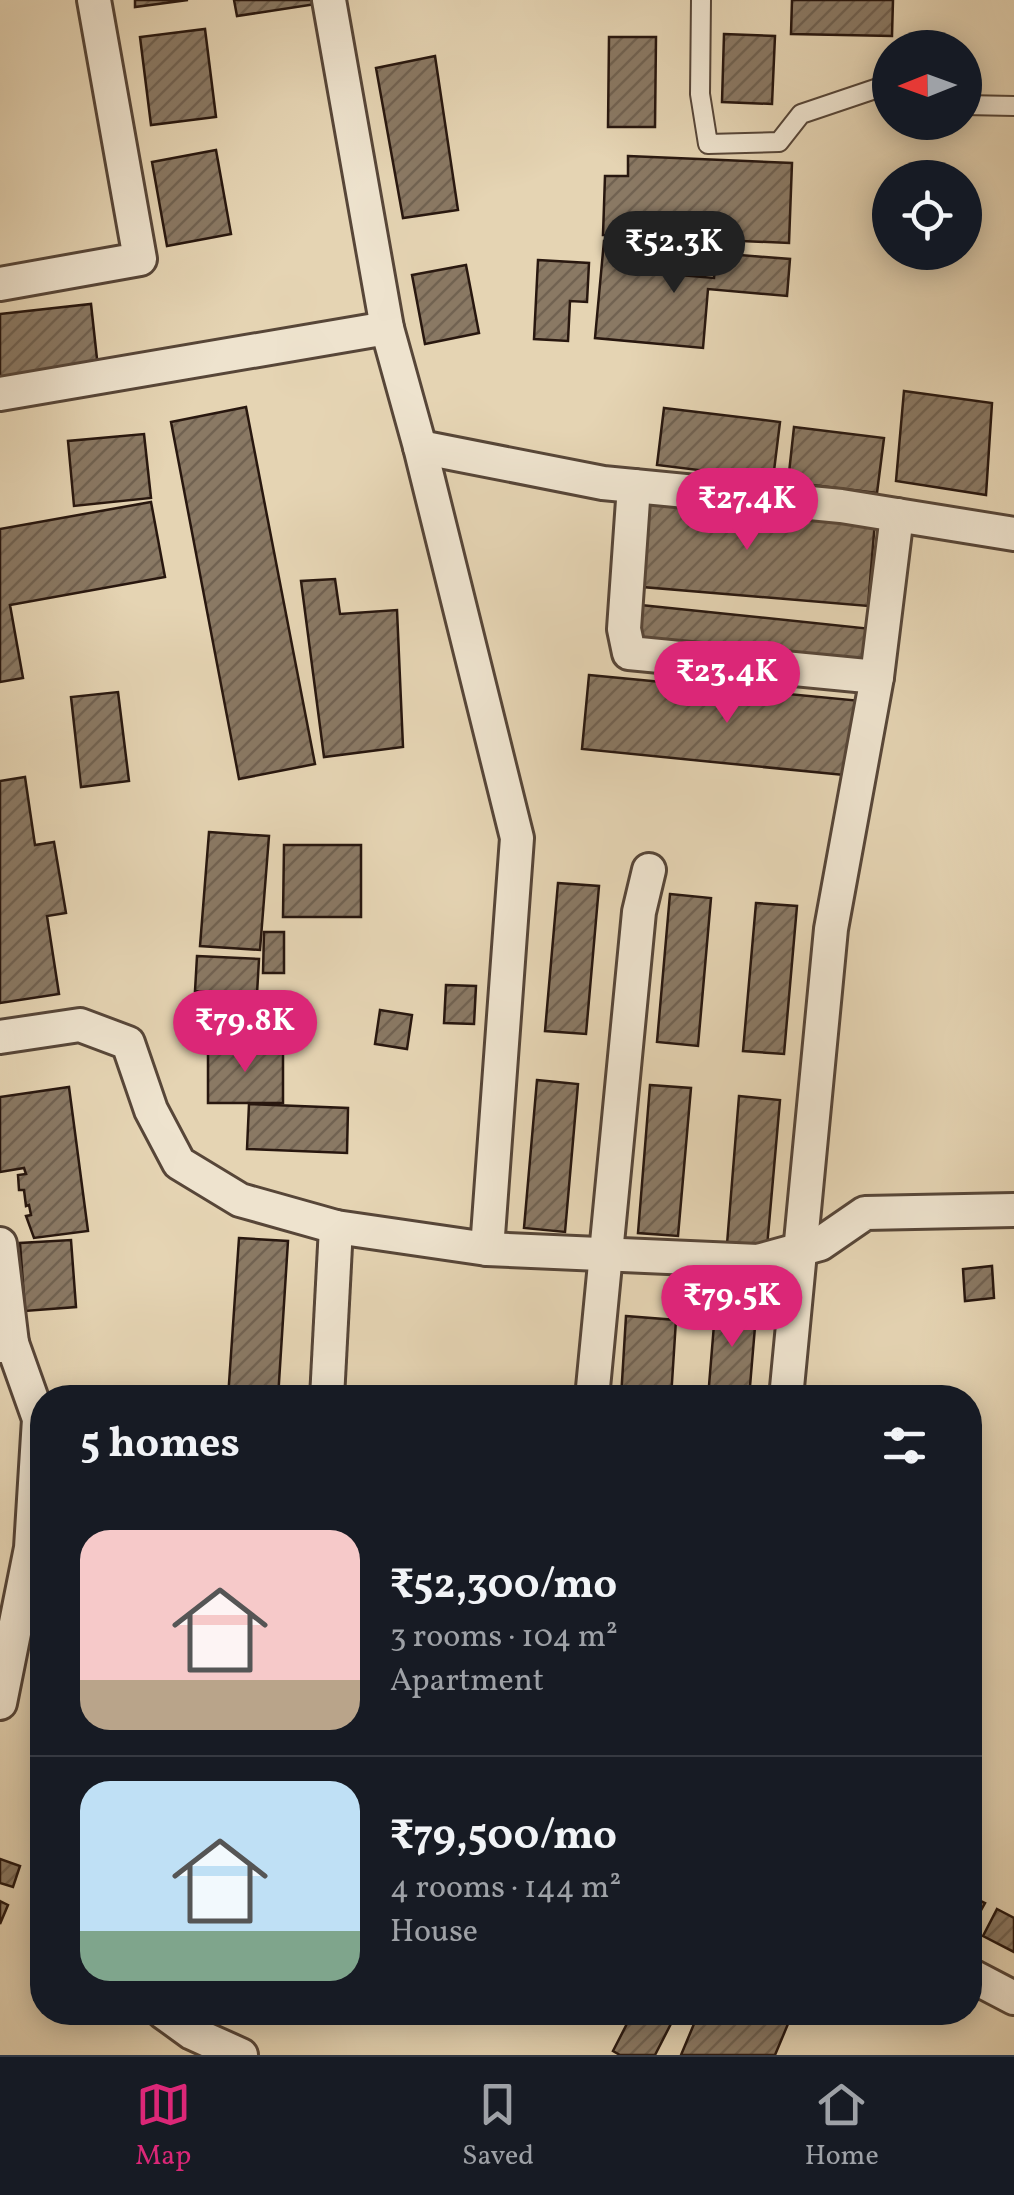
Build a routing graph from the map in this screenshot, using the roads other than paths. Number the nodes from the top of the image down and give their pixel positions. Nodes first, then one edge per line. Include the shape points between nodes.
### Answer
1 (94, 0) edge
2 (329, 0) edge
3 (701, 0) edge
4 (872, 90) edge
5 (982, 105) edge
6 (1014, 106) edge
7 (0, 284) edge
8 (387, 328) junction
9 (0, 394) edge
10 (420, 447) junction
11 (634, 486) junction
12 (897, 515) junction
13 (1014, 534) edge
14 (877, 677) junction
15 (649, 870) dead end
16 (0, 1037) edge
17 (1014, 1210) edge
18 (336, 1227) junction
19 (0, 1244) edge
20 (798, 1249) junction
21 (486, 1250) junction
22 (603, 1254) junction
23 (6, 1344) edge
24 (329, 1385) edge
25 (593, 1385) edge
26 (787, 1385) edge
27 (30, 1400) edge
28 (30, 1548) edge
29 (0, 1703) edge
30 (982, 1981) edge
31 (1014, 1998) edge
32 (180, 2025) edge
33 (240, 2055) edge

1 - 7 street via 140,259
2 - 8 street
3 - 4 lane via 700,94 708,144 778,142 801,114
5 - 6 lane
8 - 9 street
8 - 10 street
10 - 11 street
10 - 21 street via 517,838
11 - 12 street
11 - 14 street via 624,629 630,652
12 - 13 street
12 - 14 street
14 - 20 street via 831,929
15 - 22 street
16 - 18 street via 80,1025 128,1043 179,1163 240,1200
17 - 20 street via 865,1213 820,1244
18 - 21 street
18 - 24 street
19 - 23 street
20 - 22 street via 758,1261
20 - 26 street
21 - 22 street
22 - 25 street
23 - 27 street
28 - 29 street
30 - 31 street
32 - 33 street

